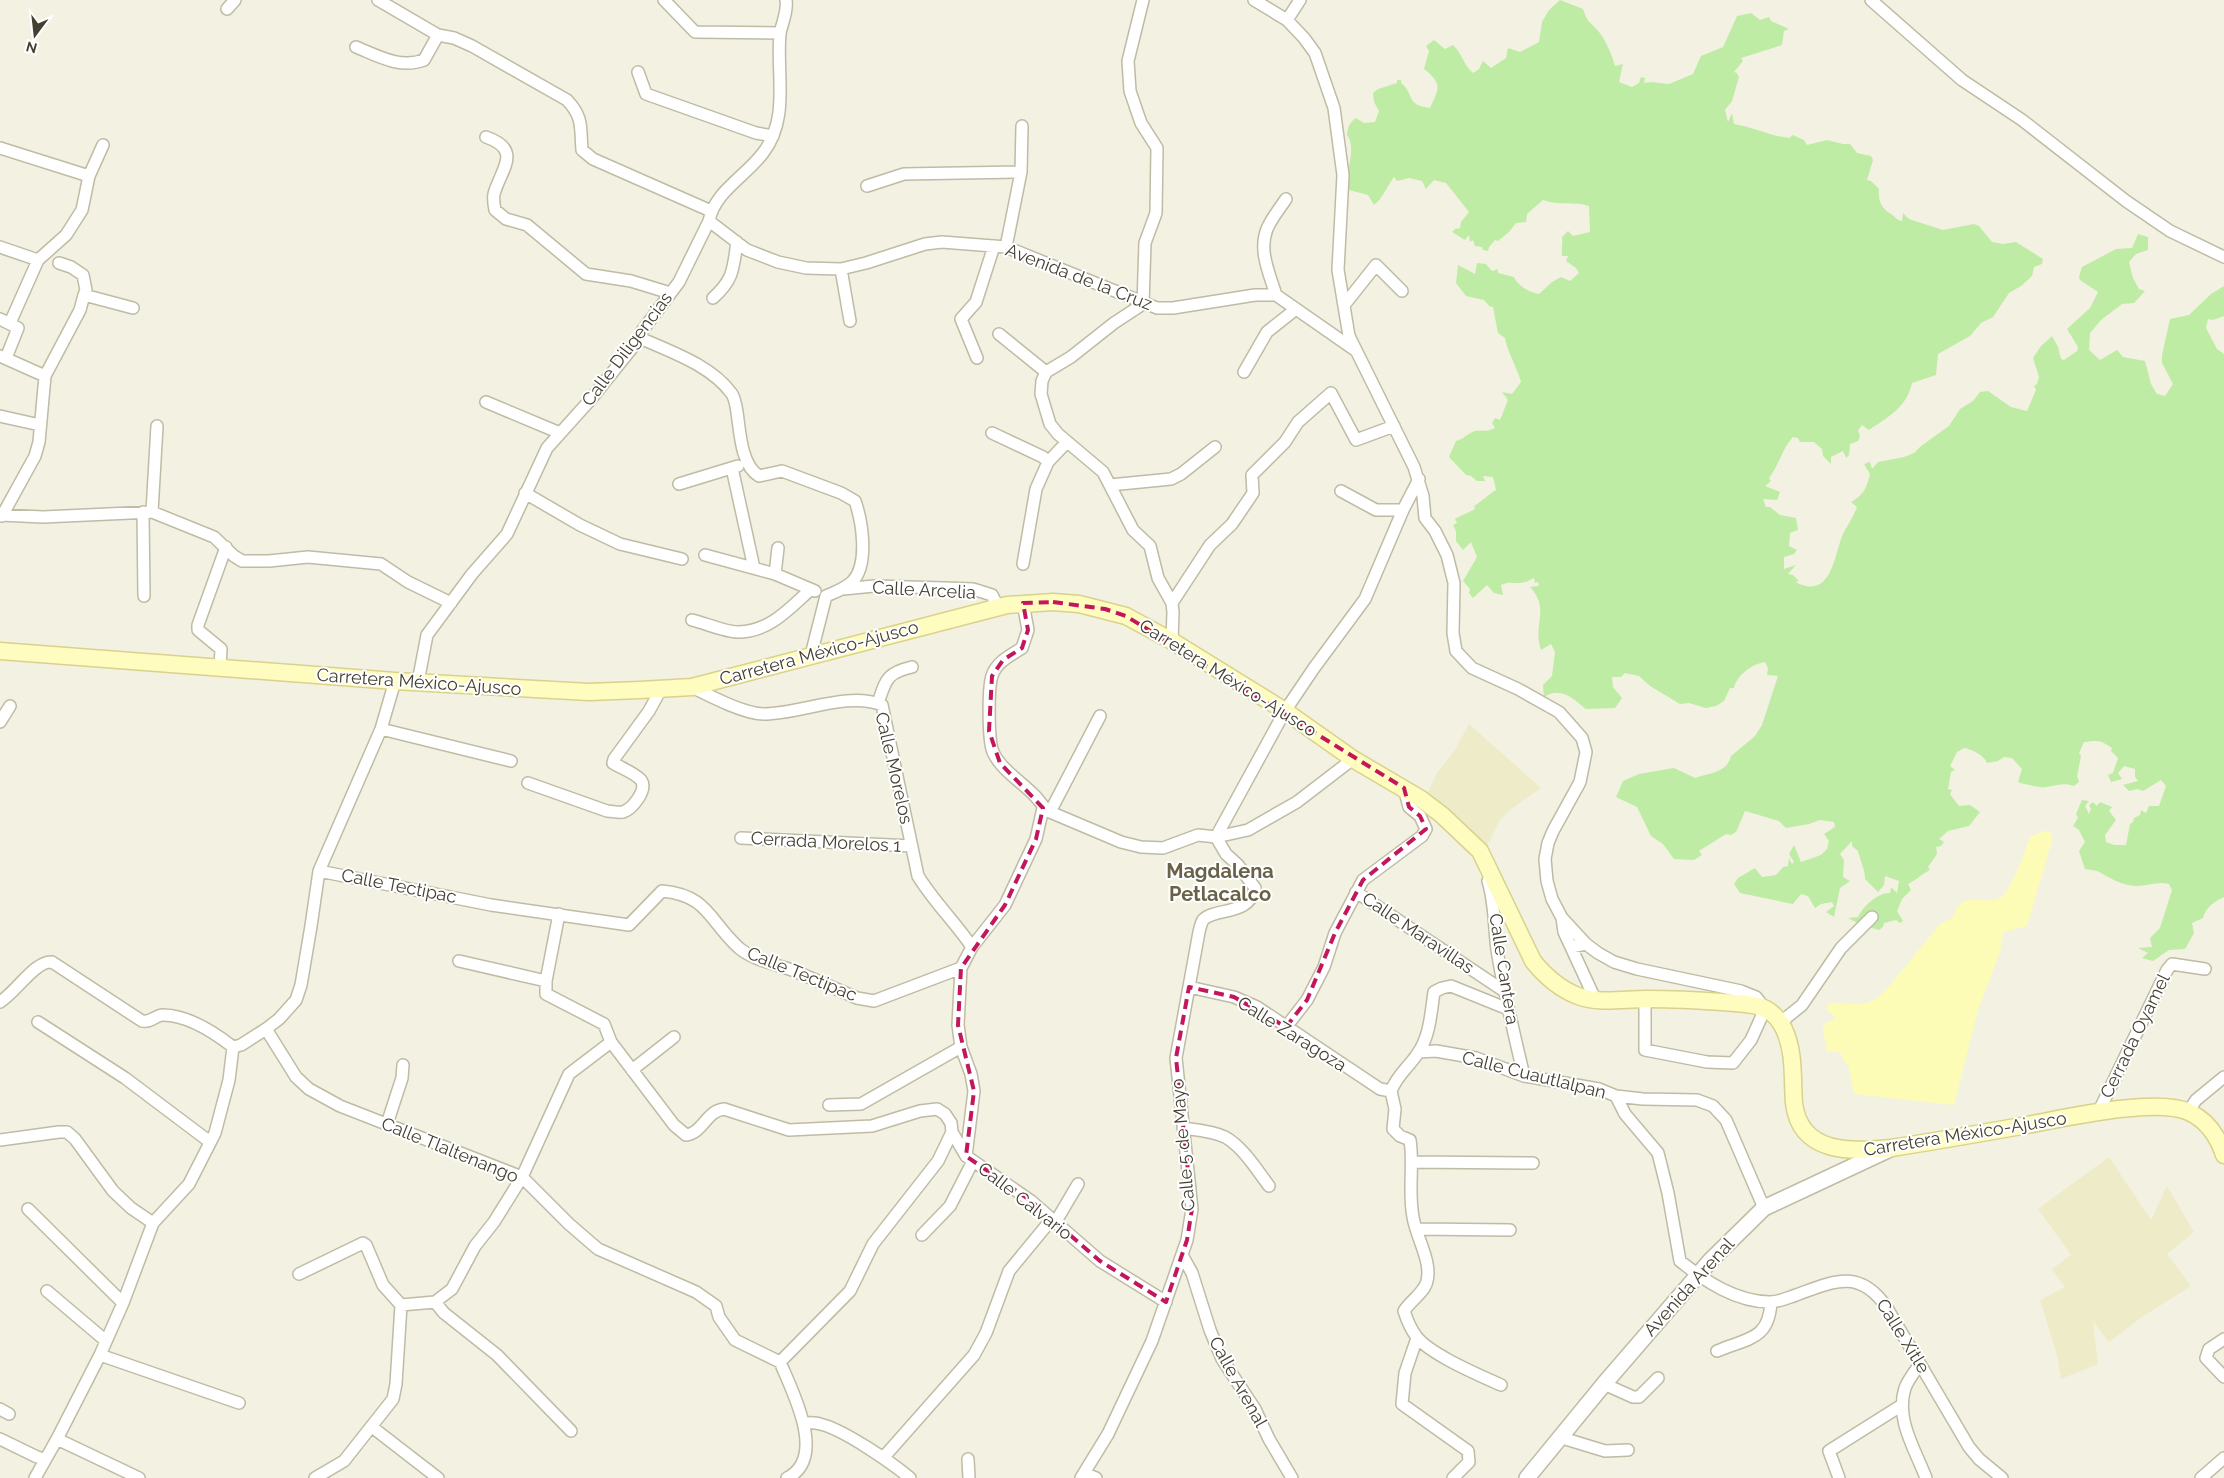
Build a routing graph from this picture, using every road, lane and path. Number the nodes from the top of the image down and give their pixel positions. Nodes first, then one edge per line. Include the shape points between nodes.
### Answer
1 (378, 0) edge
2 (664, 0) edge
3 (786, 0) edge
4 (1143, 0) edge
5 (1254, 0) edge
6 (1300, 0) edge
7 (1870, 0) edge
8 (1287, 20) junction
9 (780, 33) junction
10 (438, 34) junction
11 (356, 47) dead end
12 (638, 72) dead end
13 (1022, 126) dead end
14 (773, 136) junction
15 (486, 137) dead end
16 (103, 145) dead end
17 (0, 148) edge
18 (1020, 172) junction
19 (89, 176) junction
20 (868, 186) dead end
21 (1286, 199) dead end
22 (710, 216) junction
23 (737, 242) junction
24 (0, 247) edge
25 (1000, 247) junction
26 (2224, 257) edge
27 (38, 260) junction
28 (59, 263) dead end
29 (841, 269) junction
30 (1402, 291) dead end
31 (670, 293) junction
32 (84, 295) junction
33 (1276, 295) junction
34 (713, 298) dead end
35 (1144, 304) junction
36 (1345, 304) junction
37 (133, 308) dead end
38 (1296, 309) junction
39 (5, 321) edge
40 (850, 321) dead end
41 (999, 334) dead end
42 (640, 338) junction
43 (1357, 351) junction
44 (3, 357) edge
45 (977, 358) dead end
46 (1046, 372) junction
47 (1244, 372) dead end
48 (45, 376) junction
49 (486, 402) dead end
50 (0, 416) edge
51 (40, 425) junction
52 (157, 426) dead end
53 (1394, 426) junction
54 (560, 433) junction
55 (992, 433) dead end
56 (1067, 442) junction
57 (1216, 447) dead end
58 (1048, 462) junction
59 (748, 463) junction
60 (732, 468) junction
61 (1419, 479) junction
62 (679, 484) dead end
63 (1110, 485) junction
64 (1341, 491) dead end
65 (526, 494) junction
66 (1403, 510) junction
67 (148, 512) junction
68 (1, 515) edge
69 (226, 548) junction
70 (778, 548) dead end
71 (705, 555) dead end
72 (682, 559) dead end
73 (1023, 564) dead end
74 (754, 568) junction
75 (775, 574) junction
76 (843, 589) junction
77 (810, 590) junction
78 (144, 596) dead end
79 (826, 596) junction
80 (451, 603) junction
81 (1023, 603) junction
82 (1172, 603) junction
83 (998, 607) junction
84 (692, 620) dead end
85 (1172, 641) junction
86 (0, 651) edge
87 (811, 654) junction
88 (912, 667) dead end
89 (220, 668) junction
90 (395, 681) junction
91 (418, 682) junction
92 (692, 687) junction
93 (661, 689) junction
94 (878, 703) junction
95 (10, 706) dead end
96 (1285, 711) junction
97 (1100, 716) dead end
98 (0, 722) edge
99 (381, 730) junction
100 (1353, 759) junction
101 (511, 761) dead end
102 (528, 783) dead end
103 (1404, 788) junction
104 (1047, 810) junction
105 (1216, 837) junction
106 (741, 838) dead end
107 (912, 846) junction
108 (1486, 863) junction
109 (319, 871) junction
110 (1356, 892) junction
111 (559, 914) junction
112 (1872, 916) dead end
113 (1562, 918) junction
114 (1586, 944) junction
115 (972, 947) junction
116 (1571, 947) junction
117 (459, 961) dead end
118 (961, 968) junction
119 (2205, 970) dead end
120 (546, 981) junction
121 (1189, 987) junction
122 (1504, 992) junction
123 (1594, 999) junction
124 (1645, 999) junction
125 (0, 1002) edge
126 (1508, 1009) junction
127 (1765, 1009) junction
128 (38, 1022) dead end
129 (1781, 1022) junction
130 (1286, 1026) junction
131 (266, 1029) junction
132 (674, 1037) dead end
133 (611, 1042) junction
134 (233, 1047) junction
135 (961, 1048) junction
136 (1419, 1052) junction
137 (403, 1064) dead end
138 (632, 1070) junction
139 (1524, 1076) junction
140 (2224, 1077) edge
141 (1391, 1091) junction
142 (1616, 1096) junction
143 (829, 1105) dead end
144 (2188, 1112) junction
145 (2098, 1113) junction
146 (387, 1124) junction
147 (1183, 1128) junction
148 (952, 1132) junction
149 (0, 1140) edge
150 (210, 1142) junction
151 (1891, 1148) junction
152 (2224, 1155) edge
153 (970, 1158) junction
154 (1412, 1162) junction
155 (1533, 1163) dead end
156 (522, 1177) junction
157 (1078, 1184) dead end
158 (1269, 1186) dead end
159 (1764, 1208) junction
160 (28, 1209) dead end
161 (1053, 1221) junction
162 (153, 1223) junction
163 (1416, 1230) junction
164 (1510, 1230) dead end
165 (922, 1236) dead end
166 (1182, 1255) junction
167 (299, 1274) dead end
168 (1698, 1276) junction
169 (47, 1292) dead end
170 (435, 1302) junction
171 (1166, 1302) junction
172 (1771, 1302) junction
173 (124, 1303) junction
174 (401, 1305) junction
175 (1417, 1338) junction
176 (2224, 1339) edge
177 (106, 1341) junction
178 (1717, 1351) dead end
179 (100, 1355) junction
180 (780, 1362) junction
181 (1920, 1364) junction
182 (2224, 1377) edge
183 (1658, 1378) dead end
184 (1604, 1384) junction
185 (1501, 1385) dead end
186 (239, 1403) dead end
187 (1902, 1404) junction
188 (804, 1423) junction
189 (372, 1427) junction
190 (571, 1431) dead end
191 (1560, 1437) junction
192 (0, 1439) edge
193 (57, 1439) junction
194 (1628, 1450) dead end
195 (883, 1458) junction
196 (2224, 1458) edge
197 (45, 1459) junction
198 (968, 1459) dead end
199 (1082, 1476) edge
200 (35, 1478) edge
201 (138, 1478) edge
202 (315, 1478) edge
203 (438, 1478) edge
204 (787, 1478) edge
205 (910, 1478) edge
206 (969, 1478) edge
207 (1096, 1478) edge
208 (1292, 1478) edge
209 (1453, 1478) edge
210 (1527, 1478) edge
211 (1839, 1478) edge
212 (1926, 1478) edge
213 (2002, 1478) edge
214 (2201, 1478) edge

1 - 10 street, Avenida de la Cruz
2 - 9 street via 695,32
3 - 9 street, Calle Diligencias
4 - 35 street via 1128,69 1130,91 1140,124 1157,148 1156,213 1145,243
5 - 8 street
6 - 8 street
7 - 26 street via 1962,80 2022,120 2126,201 2170,231
8 - 36 street via 1315,53 1334,108 1343,175 1338,270
9 - 14 street, Calle Diligencias via 782,82 780,110
10 - 11 street via 424,60 412,64 394,62
10 - 22 street, Avenida de la Cruz via 472,46 567,100 577,111 581,122 582,150 593,159
12 - 14 street via 646,94
13 - 18 street
14 - 22 street, Calle Diligencias via 763,153 721,197
15 - 31 street via 500,142 506,153 506,165 494,196 495,210 506,219 527,225 586,274 631,281
16 - 19 street
17 - 19 street
18 - 20 street via 904,174
18 - 25 street
19 - 27 street via 82,210 66,235
21 - 33 street via 1267,229 1264,242 1264,254
22 - 23 street, Avenida de la Cruz
22 - 31 street, Calle Diligencias via 679,282
23 - 29 street, Avenida de la Cruz via 747,250 778,262 806,268
23 - 34 street via 726,286
24 - 27 street
25 - 29 street, Avenida de la Cruz via 942,242 924,244
25 - 35 street, Avenida de la Cruz
25 - 45 street via 976,302 961,319
27 - 39 street
28 - 32 street via 83,275
29 - 40 street
30 - 36 street via 1376,265
31 - 42 street, Calle Diligencias
32 - 37 street
32 - 48 street via 80,310
33 - 35 street, Avenida de la Cruz via 1255,294 1173,308
33 - 38 street
35 - 46 street
36 - 43 street via 1349,336
38 - 43 street
38 - 47 street via 1267,332
39 - 44 street via 18,328
41 - 46 street
42 - 54 street, Calle Diligencias
42 - 59 street via 689,360 720,380 734,396
43 - 53 street
44 - 48 street
46 - 56 street via 1042,381 1044,409 1050,424
48 - 51 street
49 - 54 street
50 - 51 street
51 - 68 street via 36,456
52 - 67 street
53 - 61 street
53 - 82 street via 1356,440 1331,393 1298,422 1285,442 1252,475 1253,493 1232,524 1210,545
54 - 65 street, Calle Diligencias via 547,448
55 - 58 street
56 - 58 street
56 - 63 street via 1102,472
57 - 63 street via 1181,474 1170,478
58 - 73 street via 1036,489
59 - 60 street
59 - 76 street, Calle Arcelia via 751,471 759,476 782,471 855,501 860,515 863,552 854,580
60 - 62 street
60 - 74 street
61 - 66 street
61 - 113 street via 1425,518 1447,555 1454,583 1456,651 1472,668 1518,688 1559,712 1582,738 1586,752 1580,782 1553,831 1545,859 1552,899
63 - 82 street via 1133,530 1150,546 1158,578
64 - 66 street via 1376,510
65 - 72 street via 620,544
65 - 80 street, Calle Diligencias via 507,534
66 - 96 street via 1365,599
67 - 68 street via 43,517
67 - 69 street via 214,537
67 - 78 street
69 - 80 street via 242,561 308,557 381,564 408,582
69 - 89 street via 198,625 198,630 221,648
70 - 75 street
71 - 74 street
74 - 75 street
75 - 77 street
76 - 79 street, Calle Arcelia
76 - 83 street, Calle Arcelia via 874,586 972,589 992,595
77 - 79 street
77 - 84 street via 768,626 737,632
79 - 87 street
80 - 91 street, Calle Diligencias via 427,635
81 - 83 main road, Carretera México-Ajusco
81 - 85 main road, Carretera México-Ajusco via 1053,602 1105,609 1126,616
81 - 104 street via 1028,630 1022,648 1003,660 992,676 989,731 993,751 1000,763
82 - 85 street
83 - 87 main road, Carretera México-Ajusco
85 - 96 main road, Carretera México-Ajusco
86 - 89 main road, Carretera México-Ajusco
87 - 92 main road, Carretera México-Ajusco
88 - 94 street via 888,676
89 - 90 main road, Carretera México-Ajusco
90 - 91 main road, Carretera México-Ajusco
90 - 99 street
91 - 93 main road, Carretera México-Ajusco via 589,692
92 - 93 main road, Carretera México-Ajusco
92 - 94 street, Calle Morelos via 731,705 761,714 870,700
93 - 102 street via 613,763 643,784 630,809 620,813 607,810
94 - 107 street, Calle Morelos via 882,705
95 - 98 street
96 - 100 main road, Carretera México-Ajusco
96 - 105 street
97 - 104 street
99 - 101 street
99 - 109 street
100 - 103 main road, Carretera México-Ajusco
100 - 105 street via 1283,811 1248,830
103 - 108 main road, Carretera México-Ajusco via 1470,840
103 - 110 street, Calle Maravillas via 1410,807 1420,816 1426,830 1363,880
104 - 105 street via 1121,842 1141,847 1163,848 1198,835
104 - 115 street via 1005,905
105 - 121 street, Calle 5 de Mayo via 1255,888 1254,894 1238,908 1203,921
106 - 107 street, Cerrada Morelos 1
107 - 115 street, Calle Morelos via 918,876 932,900 952,919
108 - 122 street, Calle Cantera
108 - 123 main road, Carretera México-Ajusco via 1534,961 1544,974 1578,996
109 - 111 street, Calle Tectipac via 491,905
109 - 131 street via 312,926 296,1000
110 - 122 street, Calle Maravillas
110 - 130 street, Calle Maravillas via 1335,932 1324,967 1307,1000
111 - 118 street, Calle Tectipac via 629,924 662,891 682,894 702,904 741,950 865,1000 874,1001
111 - 120 street
112 - 129 street via 1841,948 1802,1005
113 - 114 street
113 - 116 street
114 - 116 street
114 - 127 street via 1614,962 1637,969 1741,991 1756,997
115 - 118 street
116 - 123 street
117 - 120 street
118 - 135 street, Calle Calvario via 958,1025
119 - 145 street, Cerrada Oyamel via 2172,964 2167,970
120 - 133 street via 546,994 604,1024
121 - 130 street, Calle Zaragoza via 1234,997
121 - 147 street, Calle 5 de Mayo via 1176,1058
122 - 126 street, Calle Cantera
123 - 124 main road, Carretera México-Ajusco
124 - 127 main road, Carretera México-Ajusco via 1695,1000
124 - 127 street via 1645,1050 1707,1062 1733,1063 1751,1040
125 - 134 street via 15,991 36,967 52,962 142,1022 151,1022 159,1016 179,1018 212,1032
126 - 136 street via 1450,986 1442,988 1434,992 1428,1031
126 - 139 street, Calle Cantera
127 - 129 main road, Carretera México-Ajusco
128 - 150 street via 125,1078
129 - 151 main road, Carretera México-Ajusco via 1792,1048 1794,1105 1810,1135 1838,1150 1859,1152
130 - 141 street, Calle Zaragoza via 1380,1089
131 - 134 street
131 - 146 street, Calle Tlaltenango via 296,1077 309,1089 340,1106
132 - 138 street
133 - 138 street
133 - 156 street via 569,1074
134 - 150 street via 221,1114
135 - 143 street via 861,1104
135 - 153 street, Calle Calvario via 974,1091
136 - 139 street, Calle Cuautlalpan via 1436,1051 1476,1058
136 - 141 street via 1395,1080
137 - 146 street via 402,1078
138 - 148 street via 674,1125 686,1135 697,1131 715,1110 724,1109 789,1130 872,1126 937,1109 951,1123
139 - 142 street, Calle Cuautlalpan via 1599,1089
140 - 144 street via 2196,1100
141 - 154 street via 1395,1109 1393,1129 1410,1140
142 - 159 street, Calle Cuautlalpan via 1697,1100 1713,1106 1726,1120
142 - 168 street, Calle Xitle via 1625,1114 1658,1153 1680,1261
144 - 145 main road, Carretera México-Ajusco via 2169,1107 2127,1108
144 - 152 main road, Carretera México-Ajusco via 2208,1124
145 - 151 main road, Carretera México-Ajusco
146 - 156 street, Calle Tlaltenango
147 - 158 street via 1227,1138
147 - 166 street, Calle 5 de Mayo via 1192,1209 1188,1240
148 - 153 street
148 - 180 street via 938,1161 873,1244 850,1291
149 - 162 street via 67,1132 113,1191
150 - 162 street via 189,1184
151 - 159 street, Avenida Arenal
153 - 161 street, Calle Calvario via 1031,1201
153 - 165 street via 950,1206
154 - 155 street
154 - 163 street via 1410,1185
156 - 170 street via 475,1246 452,1289
156 - 180 street, Calle Tlaltenango via 598,1249 696,1292 716,1306 719,1317 735,1340
157 - 161 street
159 - 168 street, Avenida Arenal
160 - 173 street
161 - 171 street, Calle Calvario via 1100,1261
161 - 195 street via 1009,1271 986,1333 974,1354
162 - 173 street
163 - 164 street
163 - 175 street via 1428,1268 1427,1282 1404,1311
166 - 171 street, Calle 5 de Mayo
166 - 208 street, Calle Arenal via 1188,1262 1222,1359 1255,1409
167 - 174 street via 363,1243 382,1284
168 - 172 street, Calle Xitle via 1737,1295
168 - 184 street, Avenida Arenal
169 - 177 street
170 - 174 street
170 - 190 street via 444,1313 497,1355
171 - 199 street, Calle 5 de Mayo via 1152,1341 1108,1434
172 - 178 street via 1768,1324 1762,1333
172 - 181 street, Calle Xitle via 1836,1282 1865,1285 1879,1297
173 - 177 street
174 - 189 street via 393,1398
175 - 185 street via 1437,1353
175 - 209 street via 1405,1373 1402,1404 1468,1451 1469,1462
176 - 182 street via 2209,1349 2206,1358
177 - 179 street
179 - 186 street
179 - 193 street
180 - 188 street
181 - 187 street via 1905,1386
181 - 213 street, Calle Xitle via 1969,1447
183 - 184 street via 1639,1397
184 - 191 street, Avenida Arenal
187 - 211 street via 1829,1451
187 - 212 street via 1902,1418
188 - 195 street via 820,1424 835,1430
188 - 204 street via 805,1459
189 - 202 street via 344,1461
189 - 203 street
191 - 194 street via 1605,1451
191 - 210 street, Avenida Arenal
192 - 197 street
193 - 197 street
193 - 201 street
195 - 205 street
196 - 214 street
197 - 200 street
198 - 206 street
199 - 207 street

